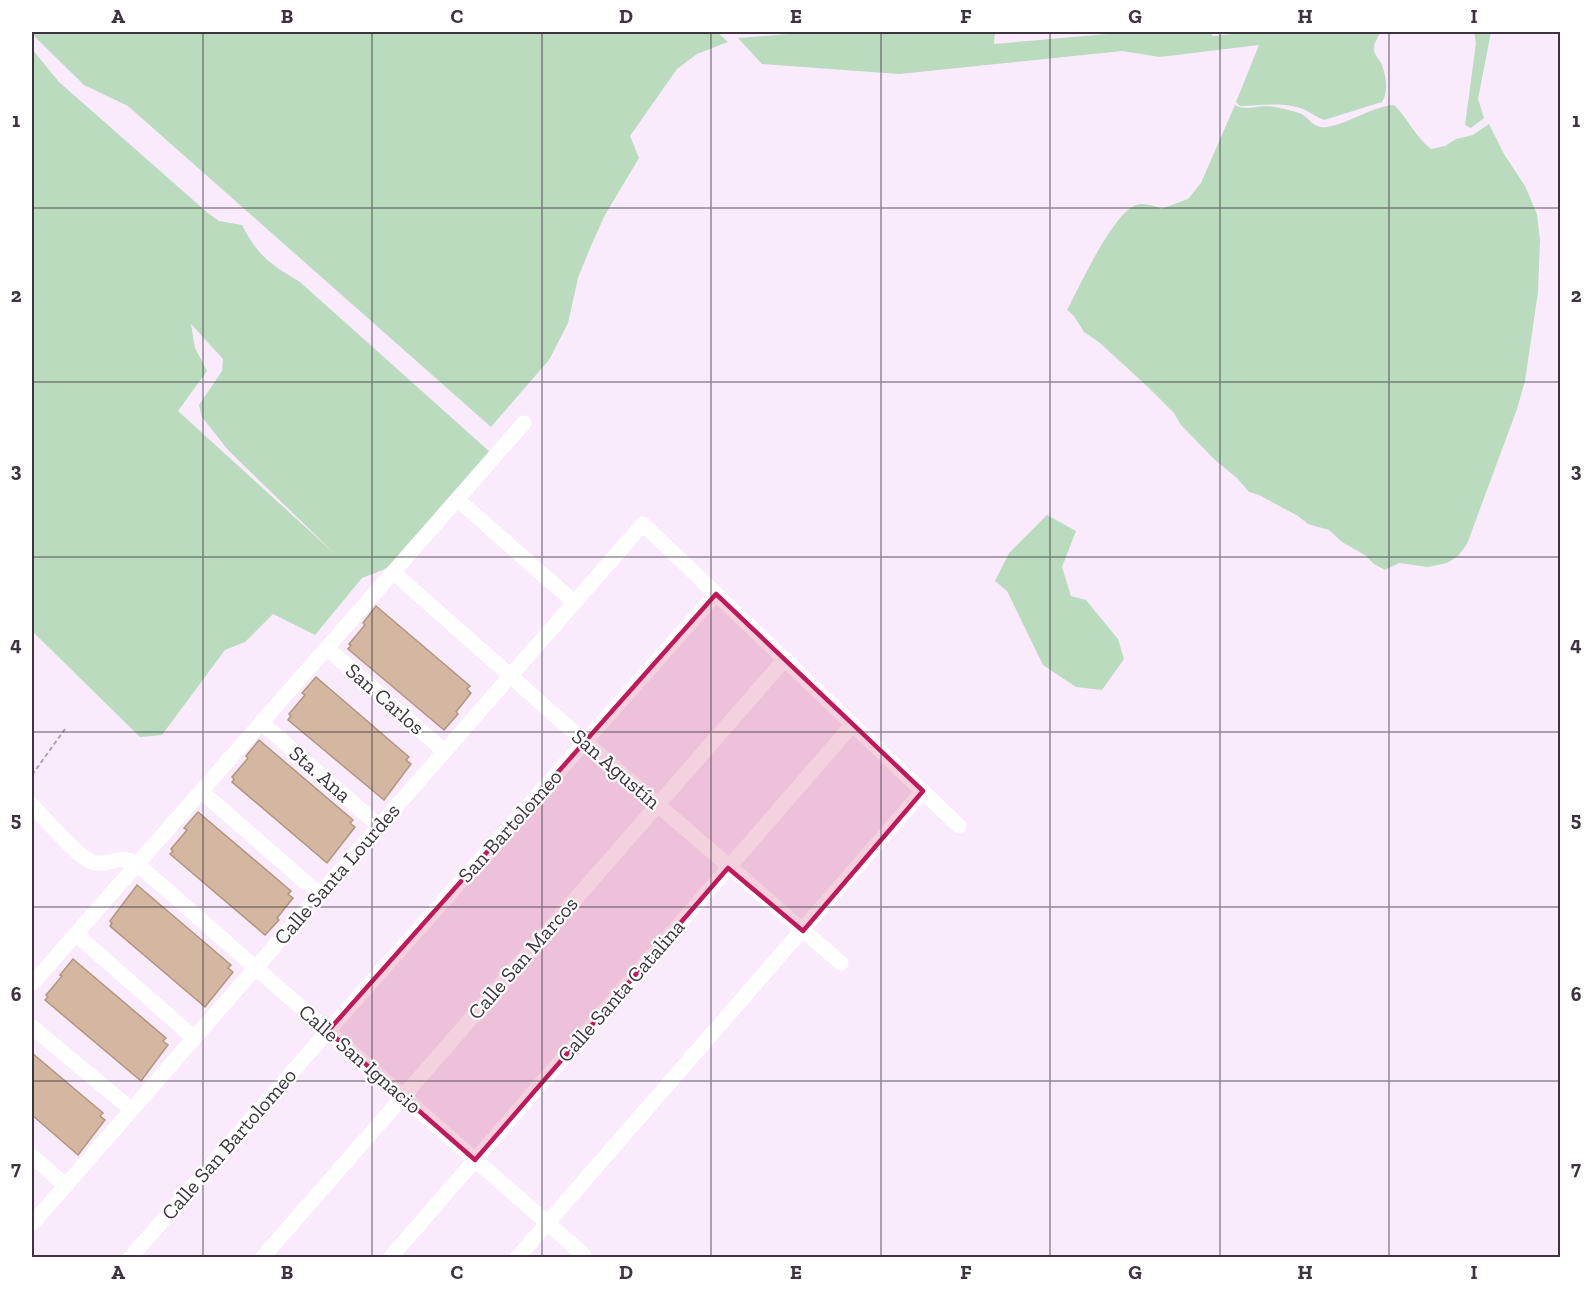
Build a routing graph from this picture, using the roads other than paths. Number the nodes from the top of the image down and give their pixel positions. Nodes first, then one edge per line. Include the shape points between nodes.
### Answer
1 (524, 423) dead end
2 (457, 499) junction
3 (393, 572) junction
4 (716, 594) junction
5 (574, 602) junction
6 (327, 648) junction
7 (785, 659) junction
8 (510, 675) junction
9 (261, 722) junction
10 (853, 724) junction
11 (585, 742) junction
12 (444, 751) junction
13 (201, 791) junction
14 (924, 791) junction
15 (32, 805) edge
16 (657, 805) junction
17 (959, 825) dead end
18 (379, 826) junction
19 (137, 864) junction
20 (728, 868) junction
21 (319, 894) junction
22 (803, 931) junction
23 (76, 934) junction
24 (841, 963) dead end
25 (255, 967) junction
26 (32, 984) edge
27 (32, 1027) edge
28 (328, 1031) junction
29 (194, 1038) junction
30 (403, 1096) junction
31 (131, 1109) junction
32 (32, 1156) edge
33 (475, 1160) junction
34 (65, 1185) junction
35 (547, 1223) junction
36 (32, 1224) edge
37 (584, 1255) dead end
38 (130, 1257) edge
39 (262, 1257) edge
40 (390, 1257) edge
41 (517, 1257) edge

1 - 2 street
2 - 3 street
2 - 5 street
3 - 6 street
3 - 8 street, San Agustín
4 - 5 street, Calle Santa Lourdes via 643,524
4 - 7 street
4 - 11 street, San Bartolomeo
5 - 8 street, Calle Santa Lourdes
6 - 9 street
6 - 12 street, San Carlos
7 - 10 street
7 - 16 street, Calle San Marcos
8 - 11 street, San Agustín
8 - 12 street, Calle Santa Lourdes
9 - 13 street
9 - 18 street, Sta. Ana
10 - 14 street
10 - 20 street, Calle Santa Catalina
11 - 16 street, San Agustín
11 - 28 street, San Bartolomeo
12 - 18 street, Calle Santa Lourdes
13 - 19 street
13 - 21 street
14 - 17 street
14 - 22 street
15 - 19 street via 90,861 126,858
16 - 20 street, San Agustín
16 - 30 street, Calle San Marcos
18 - 21 street, Calle Santa Lourdes
19 - 23 street
19 - 25 street, Calle San Ignacio
20 - 22 street, San Agustín
20 - 33 street, Calle Santa Catalina
21 - 25 street, Calle Santa Lourdes
22 - 24 street, San Agustín
22 - 35 street
23 - 26 street
23 - 29 street
25 - 28 street, Calle San Ignacio
25 - 29 street, Calle Santa Lourdes
27 - 31 street
28 - 30 street, Calle San Ignacio
28 - 38 street, Calle San Bartolomeo
29 - 31 street, Calle Santa Lourdes
30 - 33 street, Calle San Ignacio
30 - 39 street, Calle San Marcos
31 - 34 street, Calle Santa Lourdes
32 - 34 street
33 - 35 street, Calle San Ignacio
33 - 40 street, Calle Santa Catalina
34 - 36 street, Calle Santa Lourdes
35 - 37 street, Calle San Ignacio
35 - 41 street

